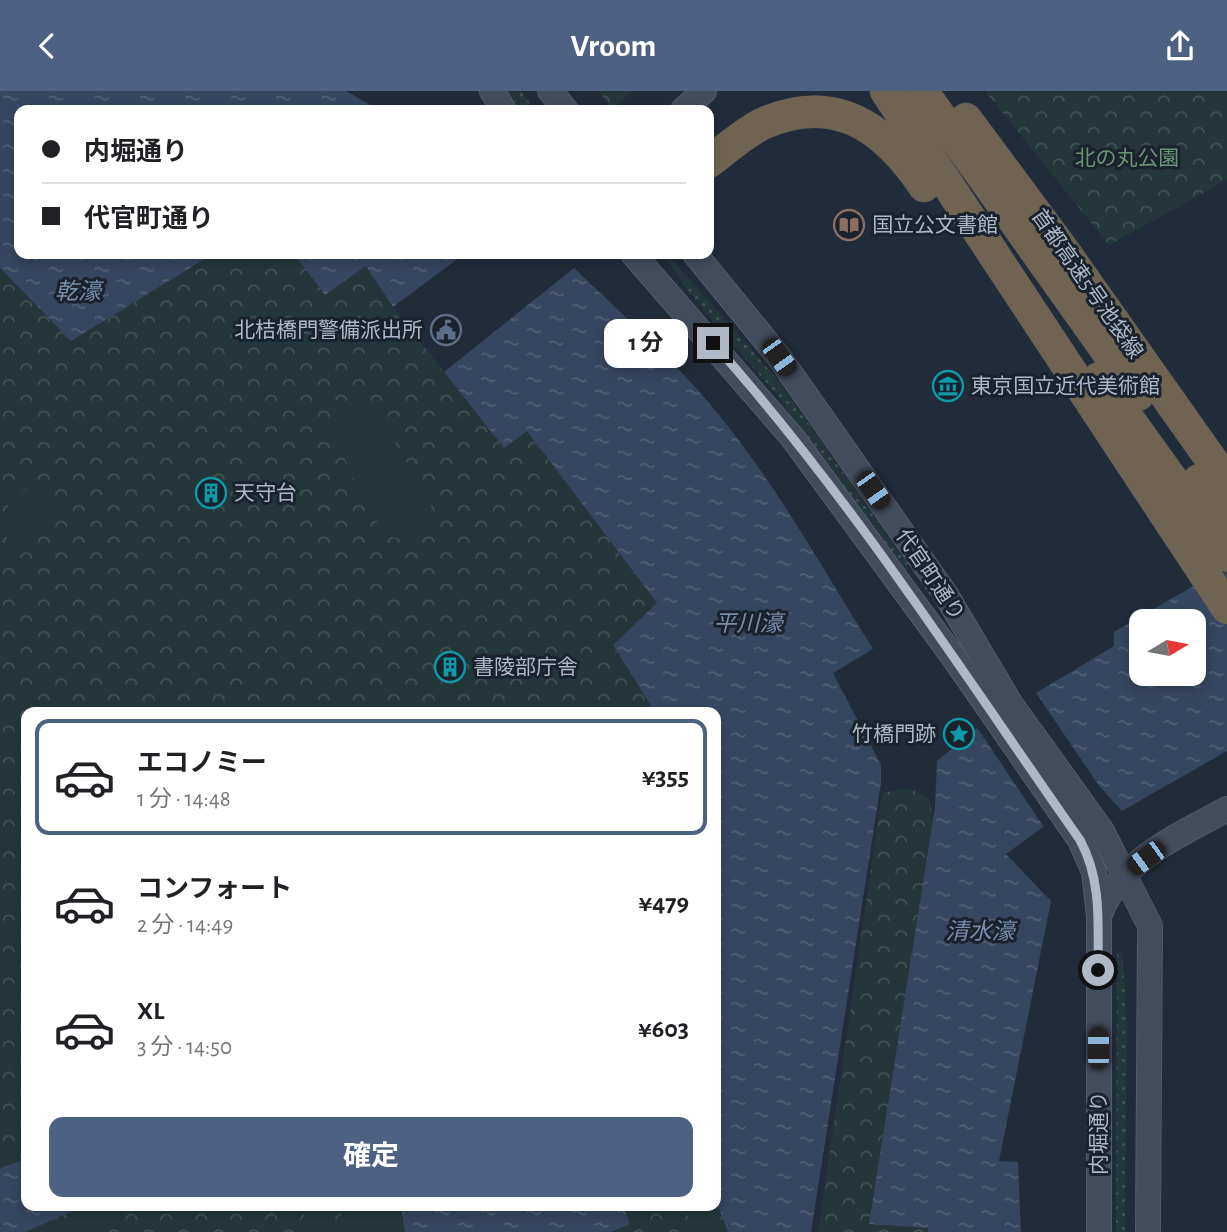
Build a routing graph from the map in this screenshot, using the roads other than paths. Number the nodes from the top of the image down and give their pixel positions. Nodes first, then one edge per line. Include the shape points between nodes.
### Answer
1 (550, 91) edge
2 (704, 91) edge
3 (888, 91) edge
4 (922, 91) edge
5 (942, 91) edge
6 (562, 105) edge
7 (689, 105) edge
8 (714, 158) edge
9 (638, 259) edge
10 (650, 259) edge
11 (699, 259) edge
12 (1027, 272) junction
13 (684, 310) junction
14 (814, 407) junction
15 (801, 448) junction
16 (1227, 482) edge
17 (1227, 519) edge
18 (1227, 556) edge
19 (1227, 608) edge
20 (1001, 709) junction
21 (1227, 809) edge
22 (1090, 834) junction
23 (1124, 874) junction
24 (1098, 917) junction
25 (1098, 1232) edge
26 (1148, 1232) edge

1 - 6 street
2 - 7 street
3 - 12 highway, 首都高速5号池袋線
4 - 12 highway
5 - 12 highway, 首都高速5号池袋線
8 - 12 highway via 747,133 782,116 820,111 856,119 890,140
9 - 13 street, 代官町通り
10 - 13 street
11 - 14 street, 代官町通り
12 - 16 highway, 首都高速5号池袋線
12 - 17 highway
12 - 18 highway, 首都高速5号池袋線
12 - 19 highway via 1025,334 1126,456
13 - 15 street, 代官町通り
14 - 15 street via 816,424
14 - 20 street, 代官町通り via 946,595
15 - 20 street, 代官町通り
20 - 22 street, 代官町通り
21 - 23 street, 内堀通り
22 - 23 street, 代官町通り
22 - 24 street, 代官町通り
23 - 24 street, 内堀通り via 1105,898
23 - 26 street via 1150,926
24 - 25 street, 内堀通り

